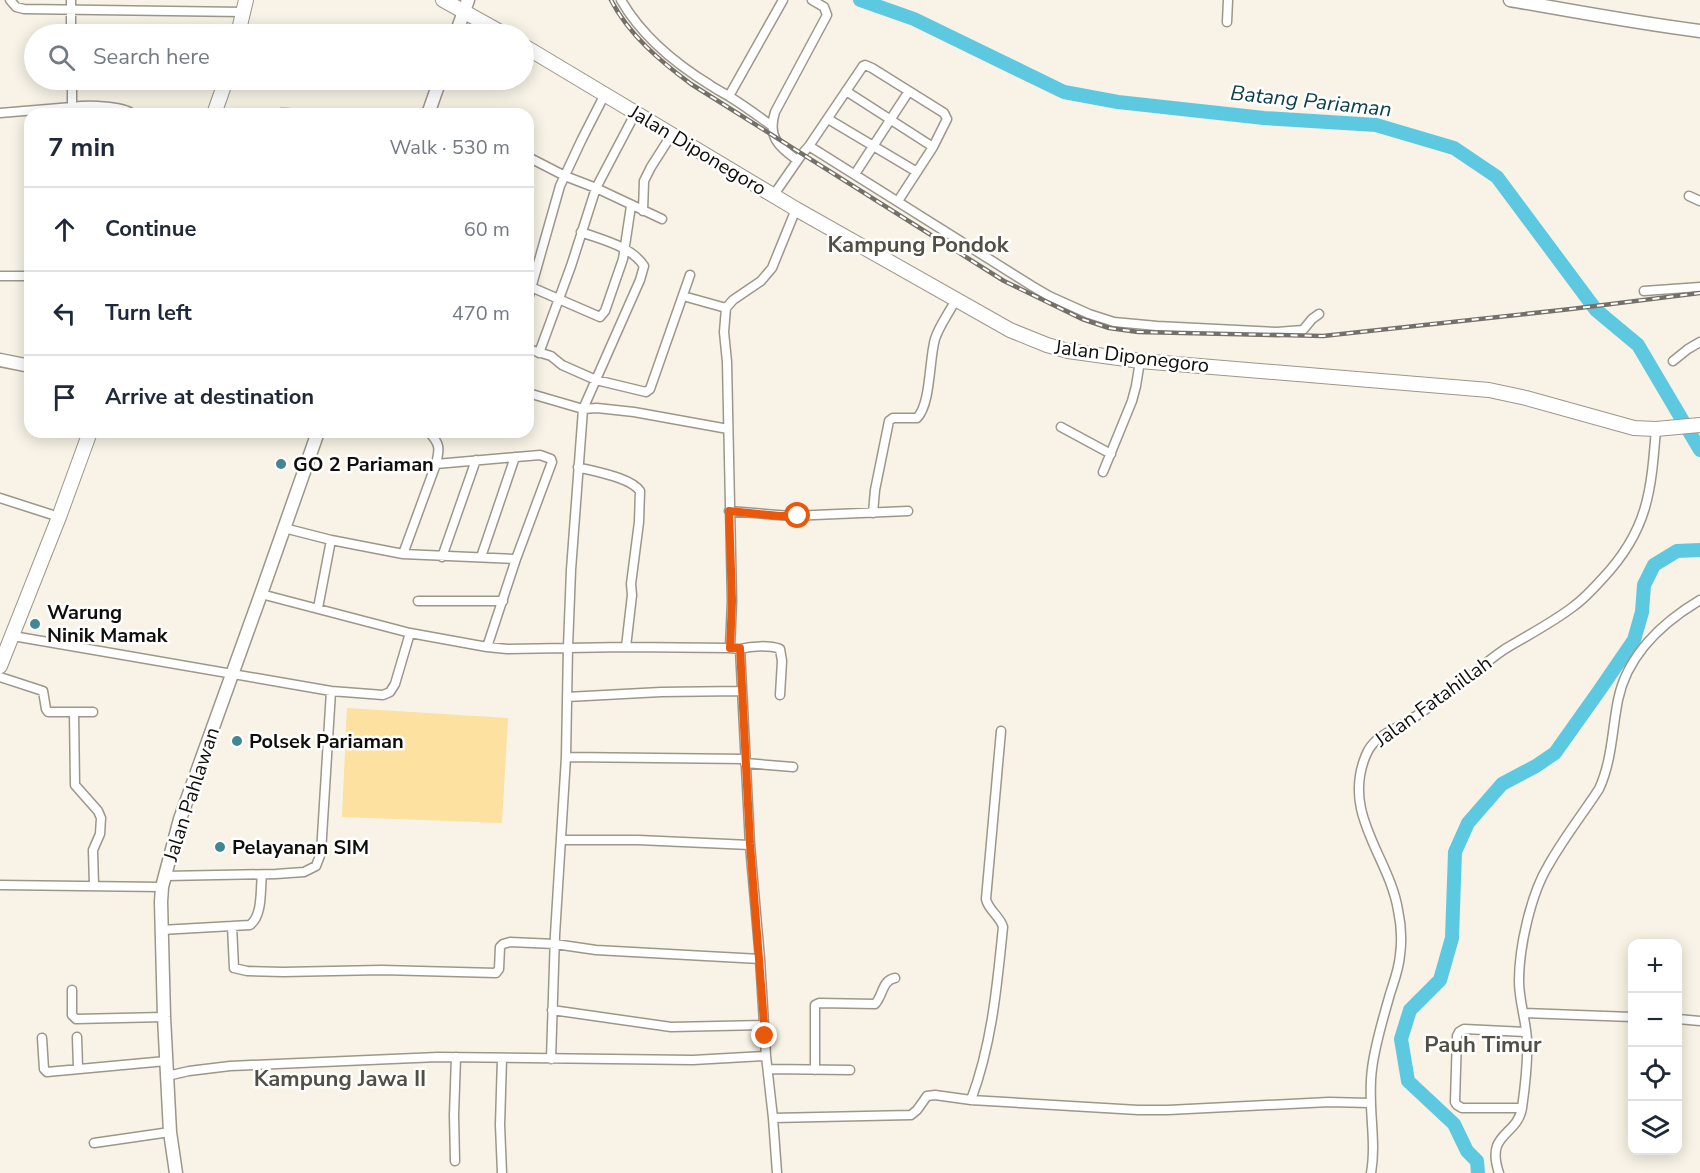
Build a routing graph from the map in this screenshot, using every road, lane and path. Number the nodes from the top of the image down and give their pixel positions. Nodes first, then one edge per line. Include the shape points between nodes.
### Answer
1 (10, 0) edge
2 (443, 0) edge
3 (621, 0) edge
4 (783, 0) edge
5 (812, 0) edge
6 (1228, 0) edge
7 (1510, 0) edge
8 (71, 5) edge
9 (244, 6) edge
10 (466, 6) edge
11 (1227, 22) dead end
12 (71, 24) edge
13 (240, 24) edge
14 (460, 24) edge
15 (490, 24) edge
16 (1700, 31) edge
17 (534, 52) edge
18 (72, 90) edge
19 (222, 90) edge
20 (436, 90) edge
21 (846, 90) junction
22 (909, 91) junction
23 (605, 94) junction
24 (729, 96) junction
25 (72, 107) junction
26 (60, 108) edge
27 (115, 108) edge
28 (216, 108) edge
29 (430, 108) edge
30 (24, 111) edge
31 (636, 112) junction
32 (0, 113) edge
33 (890, 118) junction
34 (828, 119) junction
35 (772, 126) junction
36 (672, 134) junction
37 (809, 146) junction
38 (873, 146) junction
39 (933, 147) junction
40 (534, 160) edge
41 (797, 160) junction
42 (917, 172) junction
43 (855, 174) junction
44 (565, 176) junction
45 (596, 188) junction
46 (773, 196) junction
47 (1689, 196) dead end
48 (898, 201) junction
49 (1700, 201) edge
50 (631, 206) junction
51 (796, 209) junction
52 (643, 211) junction
53 (662, 219) dead end
54 (581, 232) junction
55 (625, 248) junction
56 (690, 275) dead end
57 (0, 276) edge
58 (24, 276) edge
59 (534, 277) edge
60 (1700, 287) edge
61 (534, 288) edge
62 (1644, 291) dead end
63 (683, 296) junction
64 (558, 300) junction
65 (955, 301) junction
66 (726, 308) junction
67 (1319, 314) dead end
68 (1700, 342) edge
69 (534, 352) edge
70 (539, 353) junction
71 (0, 360) edge
72 (1140, 361) junction
73 (1673, 361) dead end
74 (24, 365) edge
75 (596, 380) junction
76 (534, 395) edge
77 (583, 409) junction
78 (1698, 425) edge
79 (1060, 427) dead end
80 (1663, 428) junction
81 (728, 429) junction
82 (79, 438) edge
83 (88, 438) edge
84 (316, 438) edge
85 (434, 438) edge
86 (1111, 453) junction
87 (515, 457) junction
88 (476, 460) junction
89 (436, 464) junction
90 (578, 467) junction
91 (1103, 472) dead end
92 (0, 498) edge
93 (908, 510) dead end
94 (729, 511) junction
95 (873, 513) junction
96 (55, 516) junction
97 (284, 528) junction
98 (331, 540) junction
99 (403, 554) junction
100 (442, 557) junction
101 (481, 557) junction
102 (516, 559) junction
103 (261, 594) junction
104 (1700, 600) edge
105 (418, 601) dead end
106 (503, 601) junction
107 (318, 608) junction
108 (410, 633) junction
109 (13, 636) junction
110 (0, 646) edge
111 (487, 647) junction
112 (568, 647) junction
113 (626, 647) junction
114 (735, 648) junction
115 (0, 666) edge
116 (232, 673) junction
117 (0, 677) edge
118 (331, 691) junction
119 (741, 691) junction
120 (780, 695) dead end
121 (567, 697) junction
122 (74, 712) junction
123 (93, 712) dead end
124 (1002, 731) dead end
125 (566, 757) junction
126 (745, 761) junction
127 (793, 767) dead end
128 (561, 840) junction
129 (750, 844) junction
130 (262, 875) junction
131 (164, 881) junction
132 (0, 885) edge
133 (94, 886) junction
134 (232, 926) junction
135 (161, 930) junction
136 (555, 944) junction
137 (760, 959) junction
138 (895, 978) dead end
139 (72, 990) dead end
140 (552, 1010) junction
141 (1524, 1013) junction
142 (164, 1017) junction
143 (1628, 1017) edge
144 (1682, 1019) edge
145 (1700, 1021) edge
146 (764, 1025) junction
147 (1526, 1032) junction
148 (77, 1037) dead end
149 (42, 1038) dead end
150 (766, 1056) junction
151 (456, 1057) junction
152 (502, 1058) junction
153 (551, 1059) junction
154 (166, 1061) junction
155 (78, 1068) junction
156 (768, 1069) junction
157 (815, 1070) junction
158 (850, 1070) dead end
159 (167, 1076) junction
160 (971, 1100) junction
161 (1370, 1103) junction
162 (1522, 1108) junction
163 (773, 1118) junction
164 (170, 1132) junction
165 (94, 1143) dead end
166 (455, 1161) dead end
167 (176, 1173) edge
168 (502, 1173) edge
169 (777, 1173) edge
170 (1371, 1173) edge
171 (1499, 1173) edge

1 - 8 street via 24,9
2 - 10 main road
3 - 24 street via 670,56
4 - 24 street
5 - 35 street via 825,8 827,15 775,112
6 - 11 street
7 - 16 street
8 - 9 street
8 - 12 street
9 - 13 main road
10 - 14 street
10 - 15 main road
17 - 23 main road, Jalan Diponegoro
18 - 25 street
19 - 28 main road
20 - 29 street
21 - 22 street via 865,65
21 - 33 street
21 - 34 street
22 - 33 street
22 - 39 street via 946,116 946,124
23 - 31 main road, Jalan Diponegoro
23 - 44 street
24 - 35 street
25 - 26 street
25 - 27 street
30 - 32 street
31 - 36 main road, Jalan Diponegoro
31 - 45 street
33 - 38 street
33 - 39 street
34 - 37 street
34 - 38 street
35 - 41 street via 779,145
36 - 46 main road, Jalan Diponegoro
36 - 52 street via 644,181
37 - 41 street
37 - 43 street
38 - 42 street
38 - 43 street
39 - 42 street
40 - 44 street
41 - 46 street
42 - 48 street
43 - 48 street
44 - 45 street
44 - 59 street
45 - 50 street
45 - 54 street
46 - 51 main road, Jalan Diponegoro
47 - 49 street
48 - 67 street via 1032,286 1105,320 1277,332 1303,330
50 - 52 street
50 - 55 street
51 - 65 main road, Jalan Diponegoro
51 - 66 street via 772,268
52 - 53 street
54 - 55 street
54 - 64 street
55 - 64 street via 618,277 600,317
55 - 75 street via 642,263 644,270
56 - 63 street
57 - 58 street
60 - 62 street
61 - 64 street
63 - 66 street
63 - 75 street via 650,389 646,392
64 - 70 street
65 - 72 main road, Jalan Diponegoro via 1047,345
65 - 95 street via 934,341 922,413 917,418 893,418 887,425
66 - 81 street
68 - 73 street
69 - 70 street
70 - 75 street
71 - 74 street
72 - 80 main road, Jalan Diponegoro via 1479,388 1624,426
72 - 86 street via 1132,401
75 - 77 street
76 - 77 street
77 - 81 street via 634,412
77 - 90 street
78 - 80 main road, Jalan Diponegoro
79 - 86 street
80 - 161 street, Jalan Fatahillah via 1645,511 1618,563 1574,606 1493,657 1433,705 1377,739 1363,760 1358,788 1360,808 1396,899 1401,946 1374,1058
81 - 94 street
82 - 96 main road
83 - 96 main road
84 - 97 street, Jalan Pahlawan
85 - 89 street via 439,446
86 - 91 street
87 - 88 street
87 - 101 street
87 - 102 street via 540,455 552,462
88 - 89 street
88 - 100 street
89 - 99 street
90 - 112 street
90 - 113 street via 628,482 640,491
92 - 96 street
93 - 95 street
94 - 95 street via 780,516
94 - 114 street
96 - 109 main road
96 - 110 main road
97 - 98 street
97 - 103 street, Jalan Pahlawan
98 - 99 street
98 - 107 street
99 - 100 street
100 - 101 street
101 - 102 street
102 - 106 street
103 - 107 street
103 - 116 street, Jalan Pahlawan
104 - 141 street via 1660,628 1638,654 1625,680 1618,699 1605,777 1536,889 1521,956 1519,987
105 - 106 street
106 - 111 street
107 - 108 street
108 - 111 street
108 - 118 street via 390,692
109 - 115 main road
109 - 116 street
111 - 112 street
112 - 113 street
112 - 121 street
113 - 114 street
114 - 119 street
114 - 120 street via 780,649
116 - 118 street
116 - 131 street, Jalan Pahlawan via 180,819
117 - 122 street via 43,691 48,712
118 - 130 street via 320,858 316,866 304,872
119 - 121 street
119 - 126 street
121 - 125 street
122 - 123 street
122 - 133 street via 75,785 101,818 93,850
124 - 160 street via 986,899 1003,927 993,1019
125 - 126 street
125 - 128 street
126 - 127 street
126 - 129 street
128 - 129 street
128 - 136 street
129 - 137 street
130 - 131 street
130 - 134 street via 254,922
131 - 133 street
131 - 135 street, Jalan Pahlawan
132 - 133 street
134 - 135 street
134 - 136 street via 234,968 247,971 495,973 499,970 498,953 503,944
135 - 142 street, Jalan Pahlawan
136 - 137 street
136 - 140 street
137 - 146 street
138 - 157 street via 887,980 875,1004 815,1005
139 - 142 street via 72,1015 76,1018
140 - 146 street via 671,1027
140 - 153 street
141 - 143 street
141 - 147 street
142 - 154 street, Jalan Pahlawan
144 - 145 street
146 - 150 street
147 - 162 street
147 - 162 street via 1464,1029 1457,1036 1456,1105
148 - 155 street
149 - 155 street via 45,1071
150 - 153 street
150 - 156 street
151 - 152 street
151 - 159 street via 230,1066
151 - 166 street
152 - 153 street
152 - 168 street
154 - 155 street
154 - 159 street, Jalan Pahlawan
156 - 157 street
156 - 163 street
157 - 158 street
159 - 164 street, Jalan Pahlawan
160 - 161 street via 1137,1110
160 - 163 street via 930,1095 911,1115
161 - 170 street, Jalan Fatahillah
162 - 171 street via 1496,1147
163 - 169 street
164 - 165 street
164 - 167 street, Jalan Pahlawan

